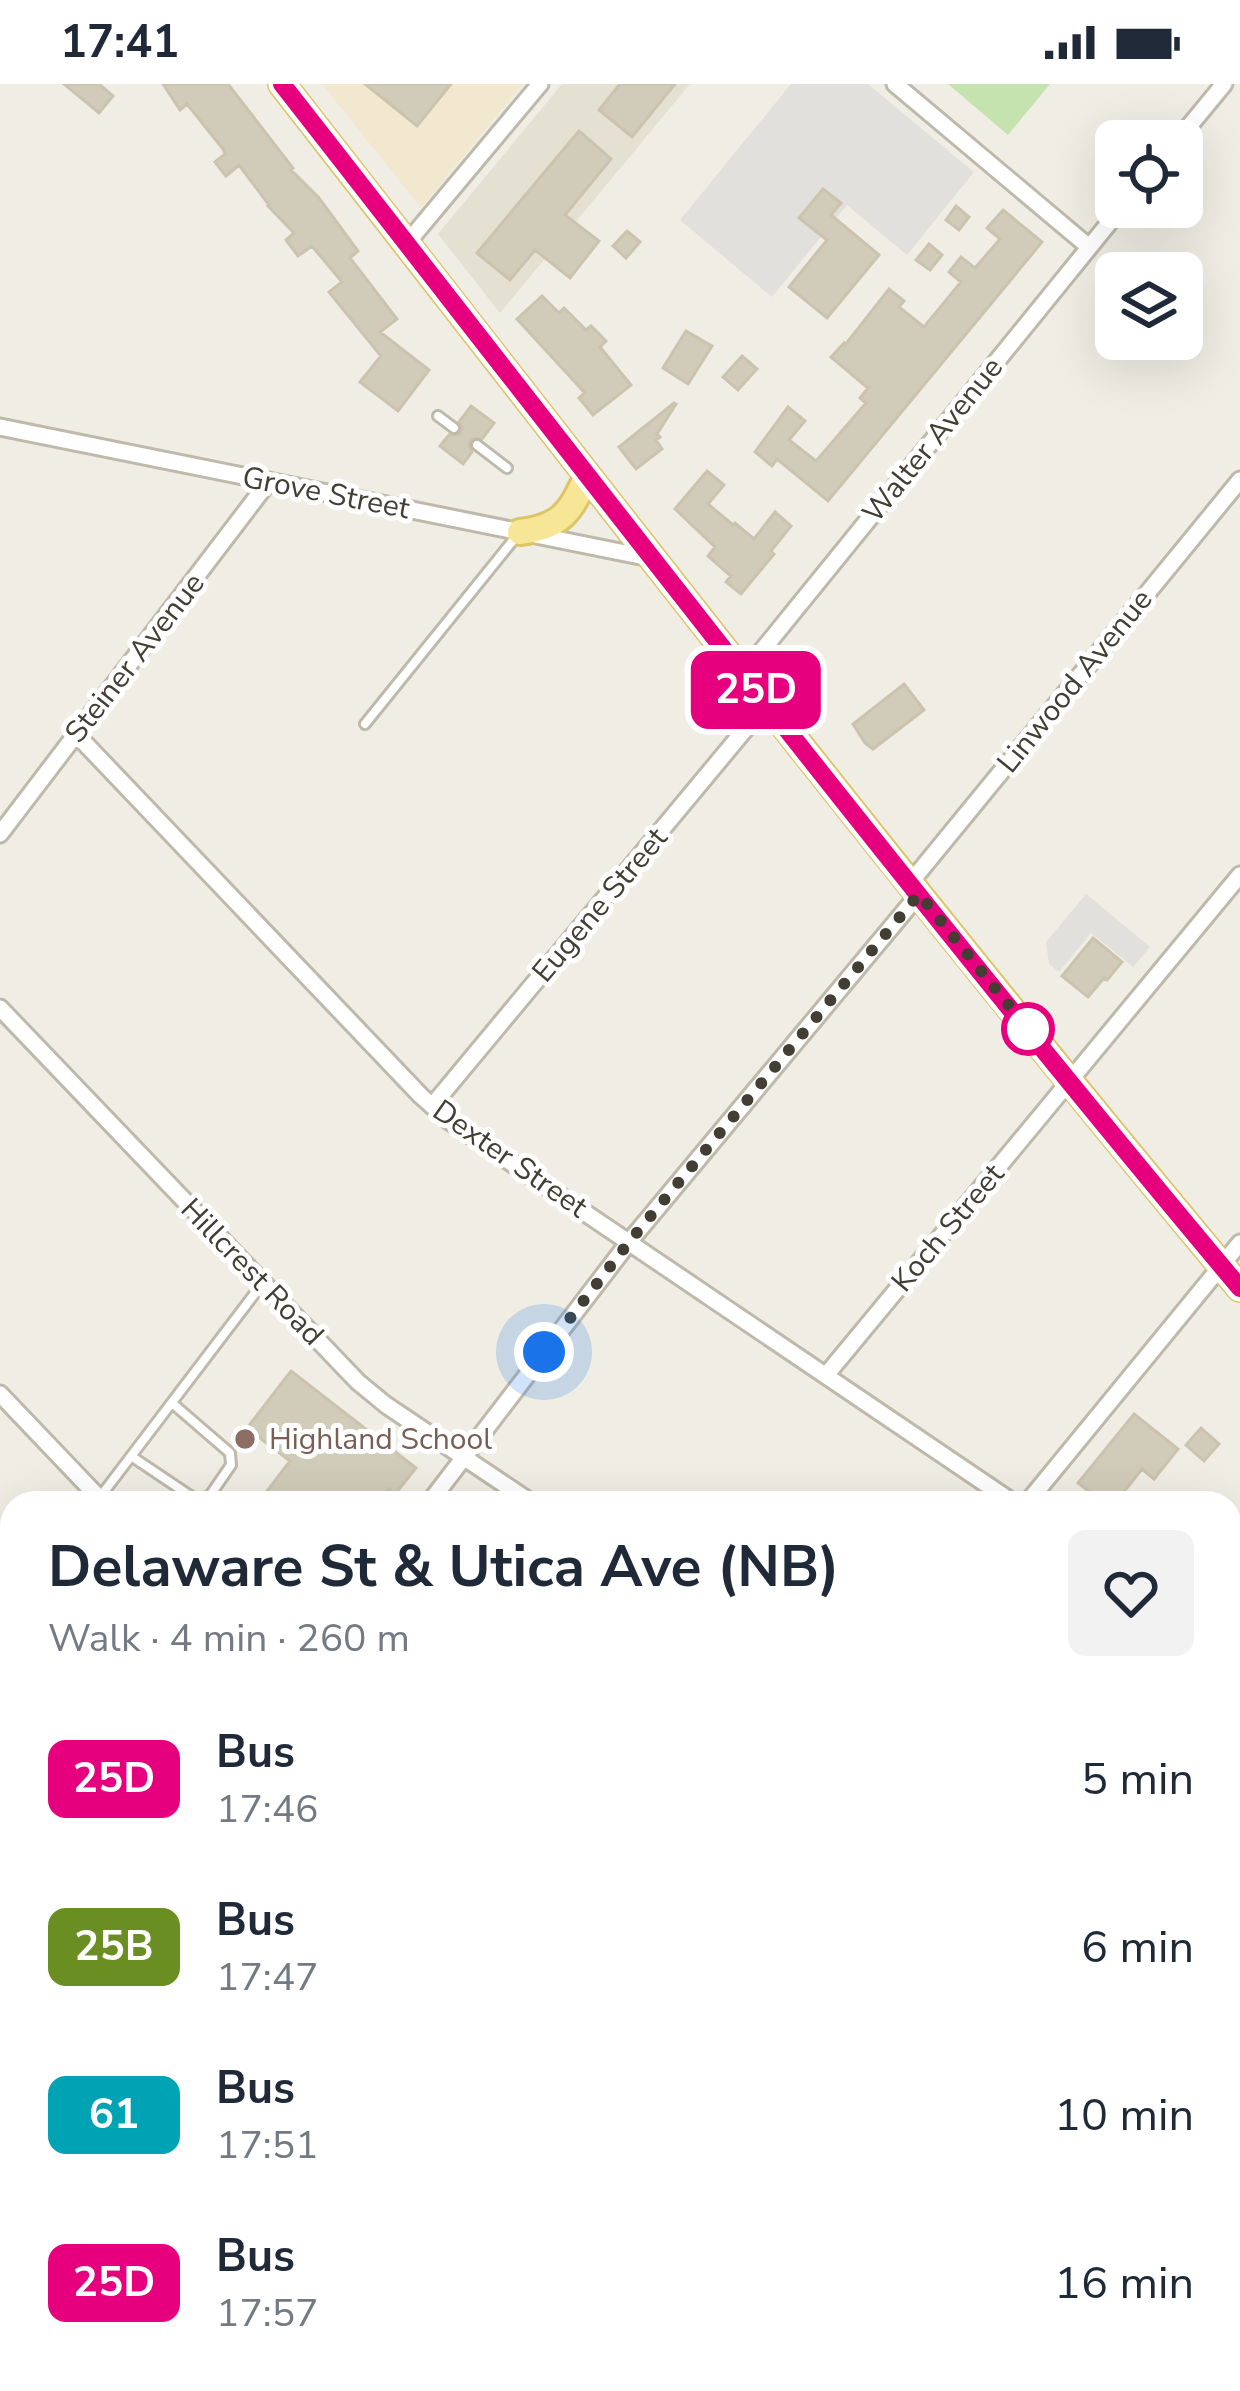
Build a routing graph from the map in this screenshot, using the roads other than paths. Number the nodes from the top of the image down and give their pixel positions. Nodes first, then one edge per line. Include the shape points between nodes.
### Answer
1 (282, 84) edge
2 (540, 84) edge
3 (895, 84) edge
4 (1224, 84) edge
5 (1194, 120) edge
6 (1105, 228) edge
7 (407, 243) junction
8 (1089, 248) junction
9 (438, 416) dead end
10 (0, 427) edge
11 (454, 428) dead end
12 (477, 445) dead end
13 (507, 468) dead end
14 (587, 476) junction
15 (1240, 480) edge
16 (269, 482) junction
17 (520, 532) junction
18 (652, 559) junction
19 (743, 674) junction
20 (767, 704) junction
21 (364, 724) dead end
22 (76, 734) junction
23 (0, 834) edge
24 (1240, 875) edge
25 (915, 888) junction
26 (0, 1009) edge
27 (1070, 1082) junction
28 (432, 1106) junction
29 (629, 1242) junction
30 (1240, 1243) edge
31 (1221, 1265) junction
32 (263, 1283) junction
33 (1240, 1288) edge
34 (826, 1374) junction
35 (0, 1394) edge
36 (172, 1403) junction
37 (131, 1456) junction
38 (464, 1457) junction
39 (93, 1491) edge
40 (108, 1491) edge
41 (183, 1491) edge
42 (213, 1491) edge
43 (438, 1491) edge
44 (514, 1491) edge
45 (997, 1491) edge
46 (1037, 1491) edge

1 - 7 main road
2 - 7 street
3 - 8 street
4 - 5 street
6 - 8 street, Walter Avenue
7 - 14 main road
8 - 19 street, Walter Avenue
9 - 11 lane
10 - 16 street, Grove Street
12 - 13 lane
14 - 17 main road via 559,520
14 - 18 main road
15 - 25 street, Linwood Avenue
16 - 17 street, Grove Street
16 - 22 street, Steiner Avenue
17 - 18 street, Grove Street
17 - 21 lane
18 - 19 main road
19 - 20 main road
20 - 25 main road
20 - 28 street, Eugene Street
22 - 23 street, Steiner Avenue
22 - 28 street, Dexter Street
24 - 27 street, Koch Street
25 - 27 main road
25 - 29 street, Linwood Avenue
26 - 32 street, Hillcrest Road
27 - 31 main road
27 - 34 street, Koch Street
28 - 29 street, Dexter Street
29 - 34 street, Dexter Street
29 - 38 street, Linwood Avenue
30 - 31 street
31 - 33 main road
31 - 46 street
32 - 36 lane
32 - 38 street, Hillcrest Road via 358,1382
34 - 45 street, Dexter Street
35 - 39 street
36 - 37 lane
36 - 42 lane via 230,1453
37 - 40 lane
37 - 41 lane
38 - 43 street, Linwood Avenue
38 - 44 street, Hillcrest Road

